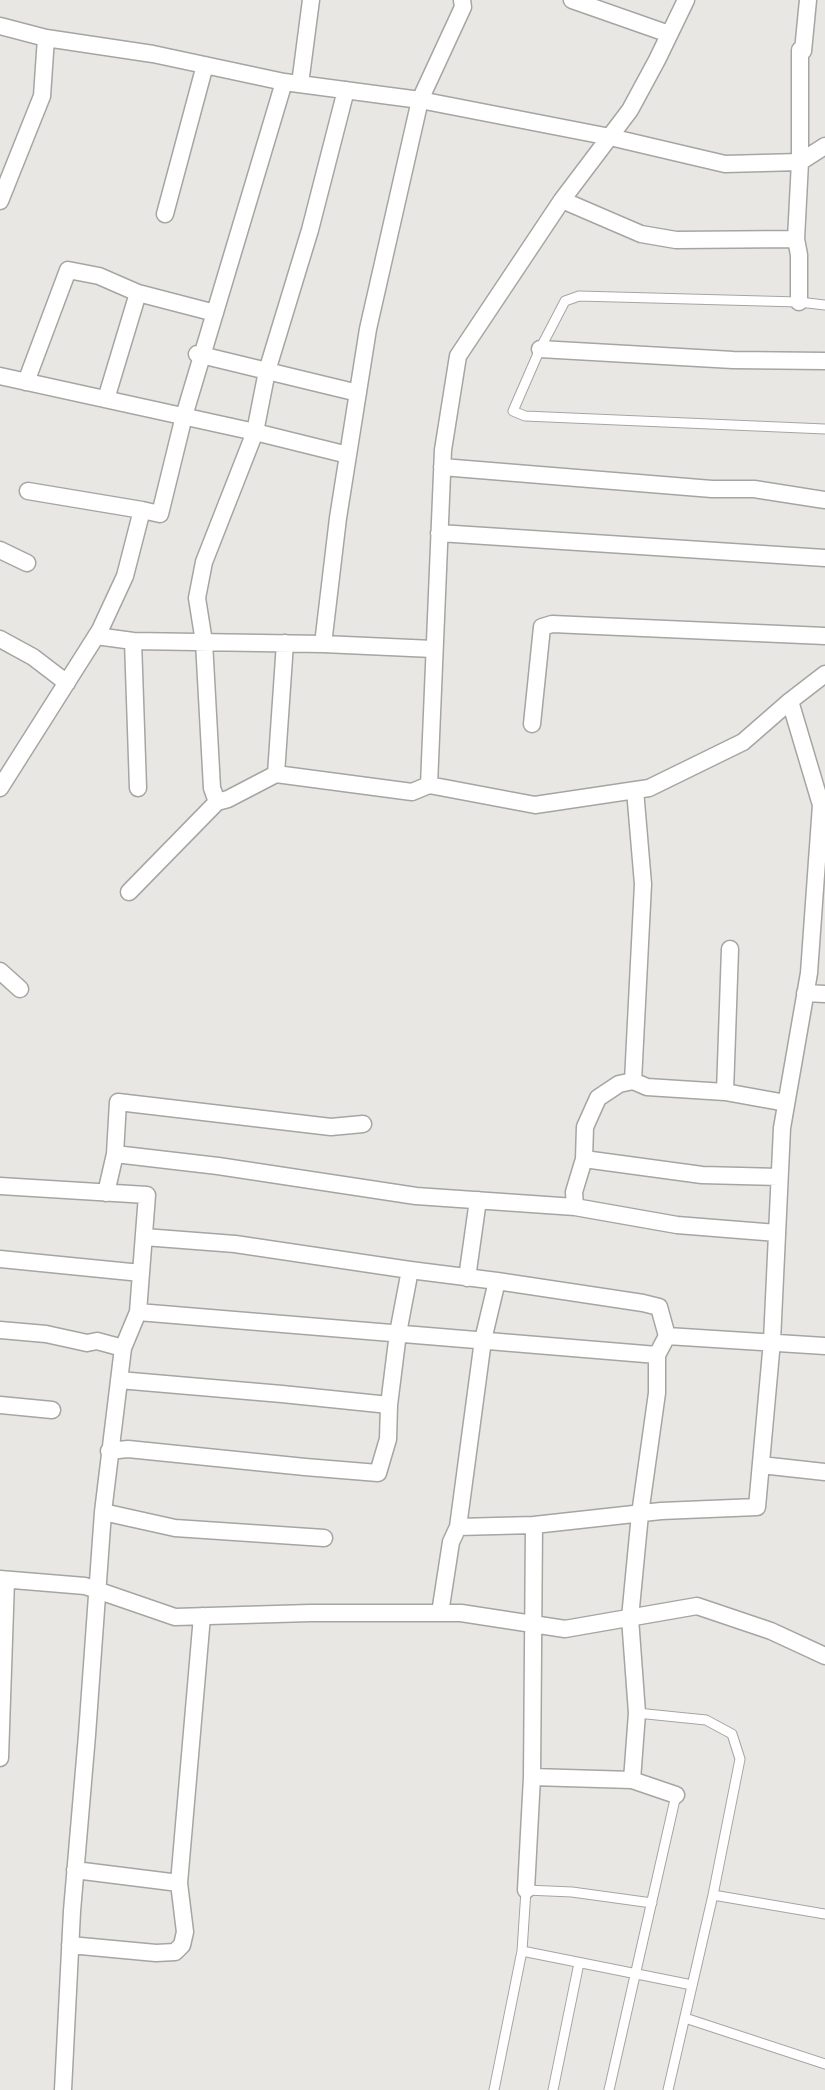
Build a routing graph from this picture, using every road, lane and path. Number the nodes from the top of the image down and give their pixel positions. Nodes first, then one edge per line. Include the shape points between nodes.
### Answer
1 (311, 0) edge
2 (462, 0) edge
3 (572, 0) edge
4 (686, 0) edge
5 (808, 0) edge
6 (0, 26) edge
7 (669, 34) junction
8 (46, 38) junction
9 (205, 65) junction
10 (284, 82) junction
11 (300, 84) junction
12 (346, 90) junction
13 (420, 100) junction
14 (610, 137) junction
15 (825, 146) edge
16 (800, 162) junction
17 (562, 200) junction
18 (0, 201) edge
19 (165, 214) dead end
20 (796, 239) junction
21 (138, 293) junction
22 (798, 302) junction
23 (825, 305) edge
24 (215, 313) junction
25 (540, 349) junction
26 (200, 355) junction
27 (825, 361) edge
28 (267, 371) junction
29 (0, 376) edge
30 (26, 382) junction
31 (358, 393) junction
32 (106, 399) junction
33 (184, 416) junction
34 (825, 429) edge
35 (256, 432) junction
36 (348, 455) junction
37 (442, 467) junction
38 (28, 491) dead end
39 (825, 500) edge
40 (142, 510) junction
41 (439, 532) junction
42 (0, 550) edge
43 (825, 558) edge
44 (27, 563) dead end
45 (96, 636) junction
46 (825, 636) edge
47 (0, 639) edge
48 (133, 641) junction
49 (204, 642) junction
50 (285, 643) junction
51 (323, 644) junction
52 (433, 649) junction
53 (825, 674) edge
54 (66, 683) junction
55 (790, 702) junction
56 (532, 724) dead end
57 (276, 774) junction
58 (429, 785) junction
59 (0, 788) edge
60 (138, 788) dead end
61 (635, 790) junction
62 (217, 802) junction
63 (129, 892) dead end
64 (819, 898) edge
65 (730, 949) dead end
66 (0, 971) edge
67 (20, 989) dead end
68 (805, 993) junction
69 (825, 994) edge
70 (633, 1082) junction
71 (724, 1092) junction
72 (786, 1103) junction
73 (364, 1124) dead end
74 (115, 1154) junction
75 (584, 1159) junction
76 (779, 1177) junction
77 (0, 1186) edge
78 (106, 1193) junction
79 (478, 1200) junction
80 (575, 1207) junction
81 (777, 1233) junction
82 (144, 1237) junction
83 (0, 1259) edge
84 (410, 1270) junction
85 (141, 1273) junction
86 (467, 1278) junction
87 (497, 1281) junction
88 (138, 1312) junction
89 (0, 1330) edge
90 (398, 1333) junction
91 (667, 1336) junction
92 (483, 1340) junction
93 (772, 1341) junction
94 (825, 1346) edge
95 (123, 1348) junction
96 (657, 1355) junction
97 (119, 1380) junction
98 (0, 1405) edge
99 (389, 1405) junction
100 (52, 1410) dead end
101 (109, 1451) junction
102 (761, 1465) junction
103 (825, 1472) edge
104 (103, 1512) junction
105 (640, 1514) junction
106 (534, 1525) junction
107 (458, 1527) junction
108 (324, 1538) dead end
109 (3, 1580) edge
110 (98, 1590) junction
111 (440, 1613) junction
112 (202, 1616) junction
113 (630, 1618) junction
114 (533, 1624) junction
115 (825, 1656) edge
116 (2, 1666) edge
117 (637, 1713) junction
118 (0, 1758) edge
119 (532, 1777) junction
120 (632, 1780) junction
121 (676, 1795) joint
122 (75, 1870) junction
123 (179, 1883) junction
124 (526, 1890) junction
125 (713, 1895) junction
126 (652, 1903) junction
127 (825, 1914) edge
128 (70, 1945) junction
129 (522, 1951) junction
130 (580, 1963) junction
131 (636, 1974) junction
132 (692, 1985) junction
133 (685, 2018) junction
134 (825, 2064) edge
135 (63, 2090) edge
136 (494, 2090) edge
137 (552, 2090) edge
138 (609, 2090) edge
139 (668, 2090) edge

1 - 11 street
2 - 13 street via 463,7
3 - 7 street
4 - 7 street
5 - 16 street via 803,52 800,50
6 - 8 street
7 - 14 street via 630,110
8 - 9 street
8 - 18 street via 42,96
9 - 10 street
9 - 19 street
10 - 11 street
10 - 24 street
11 - 12 street
12 - 13 street
12 - 28 street via 310,230
13 - 14 street
13 - 31 street via 368,329
14 - 16 street via 725,164
14 - 17 street
15 - 16 street
16 - 20 street
17 - 20 street via 641,234 676,240
17 - 37 street via 458,356
20 - 22 street
21 - 24 street
21 - 30 street via 99,276 68,270
21 - 32 street
22 - 23 lane
22 - 25 lane via 579,296 565,301
24 - 26 street
25 - 27 street via 733,360
25 - 34 lane via 514,412 525,416
26 - 28 street
26 - 33 street
28 - 31 street
28 - 35 street
29 - 30 street
30 - 32 street
31 - 36 street
32 - 33 street
33 - 35 street
33 - 40 street via 160,514
35 - 36 street
35 - 49 street via 204,562 197,598
36 - 51 street
37 - 39 street via 712,489 754,489
37 - 41 street
38 - 40 street
40 - 45 street via 125,576
41 - 43 street
41 - 52 street
42 - 44 street
45 - 48 street
45 - 54 street
46 - 56 street via 552,624 542,627
47 - 54 street via 33,657
48 - 49 street
48 - 60 street
49 - 50 street
49 - 62 street via 212,788
50 - 51 street
50 - 57 street
51 - 52 street
52 - 58 street
53 - 55 street
54 - 59 street
55 - 61 street via 743,742 649,788
55 - 64 street via 821,805
57 - 58 street via 412,792
57 - 62 street
58 - 61 street via 535,805
61 - 70 street via 643,884
62 - 63 street
64 - 68 street
65 - 71 street
66 - 67 street
68 - 69 street
68 - 72 street
70 - 71 street via 647,1087
70 - 75 street via 619,1084 598,1098 585,1127
71 - 72 street
72 - 76 street
73 - 74 street via 331,1127 118,1102
74 - 78 street
74 - 79 street via 416,1196
75 - 76 street via 702,1176
75 - 80 street via 574,1192
76 - 81 street
77 - 78 street
78 - 82 street via 147,1195
79 - 80 street
79 - 86 street
80 - 81 street via 677,1225
81 - 93 street
82 - 84 street via 235,1244
82 - 85 street
83 - 85 street
84 - 86 street
84 - 90 street
85 - 88 street
86 - 87 street
87 - 91 street via 659,1308
87 - 92 street
88 - 90 street
88 - 95 street
89 - 95 street via 46,1334 87,1343 97,1341
90 - 92 street
90 - 99 street
91 - 93 street
91 - 96 street
92 - 96 street
92 - 107 street
93 - 94 street
93 - 102 street
95 - 97 street
96 - 105 street via 656,1393
97 - 99 street
97 - 101 street
98 - 100 street
99 - 101 street via 388,1439 378,1473 128,1449
101 - 104 street
102 - 103 street
102 - 105 street via 757,1506
104 - 108 street via 175,1528
104 - 110 street
105 - 106 street
105 - 113 street
106 - 107 street
106 - 114 street
107 - 111 street via 451,1542
109 - 110 street via 85,1586
109 - 116 street
110 - 112 street via 175,1617
110 - 122 street
111 - 112 street
111 - 114 street
112 - 123 street
113 - 114 street via 565,1629
113 - 115 street via 697,1606 771,1631
113 - 117 street
114 - 119 street
116 - 118 street
117 - 120 street
117 - 125 lane via 706,1720 732,1734 740,1759
119 - 120 street
119 - 124 street
120 - 121 street
121 - 126 lane
122 - 123 street
122 - 128 street
123 - 128 street via 184,1932 182,1946 175,1952
124 - 126 lane via 572,1892
124 - 129 lane
125 - 127 lane
125 - 132 lane
126 - 131 lane
128 - 135 street
129 - 130 lane
129 - 136 lane
130 - 131 lane
130 - 137 lane
131 - 132 lane
131 - 138 lane
132 - 133 lane
133 - 134 lane
133 - 139 lane

